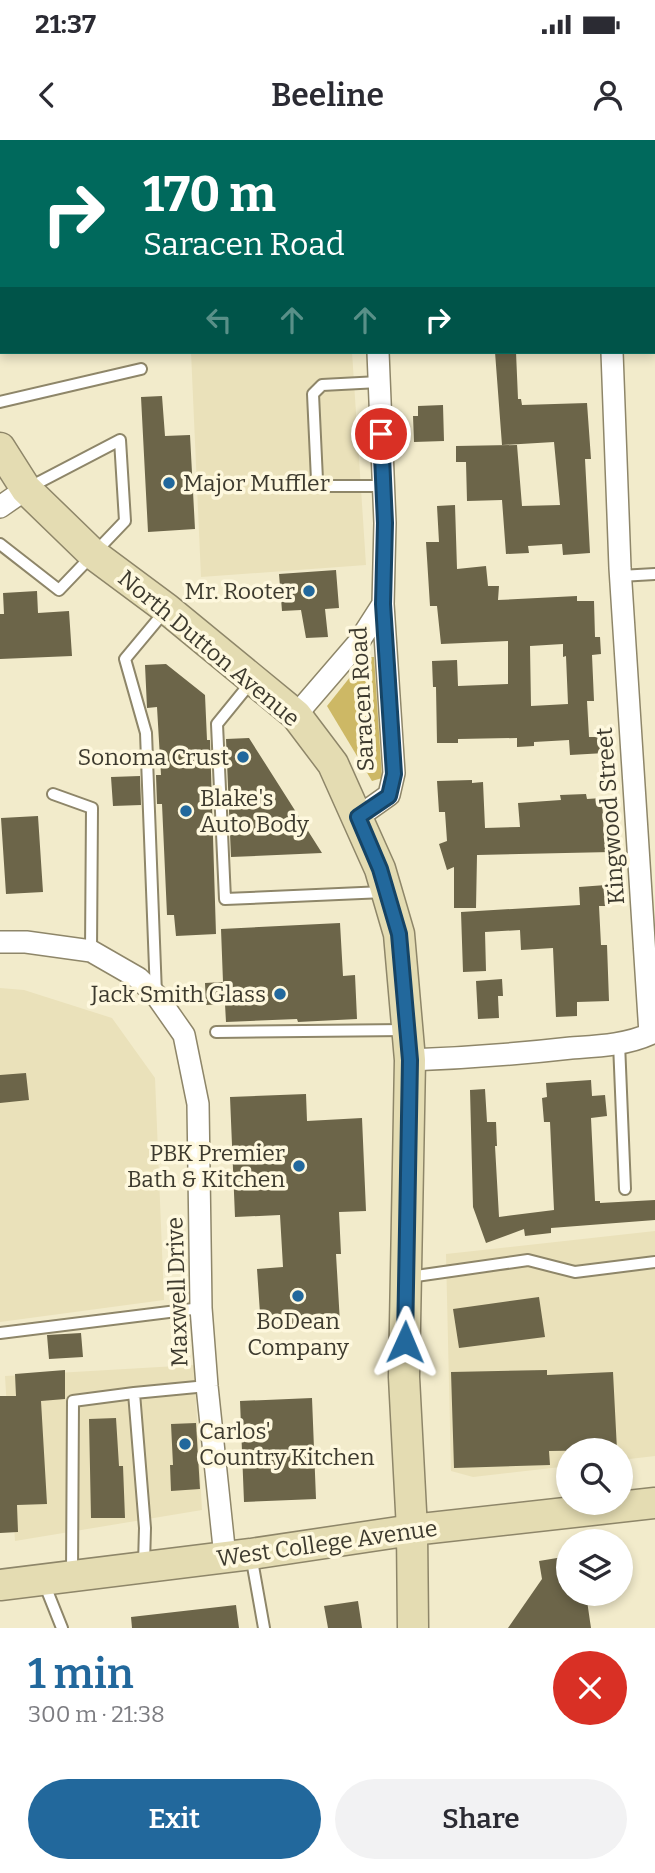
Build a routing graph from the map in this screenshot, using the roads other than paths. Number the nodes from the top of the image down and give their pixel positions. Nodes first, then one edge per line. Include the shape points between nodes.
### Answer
1 (378, 354) edge
2 (612, 354) edge
3 (141, 369) dead end
4 (379, 382) junction
5 (0, 402) edge
6 (0, 448) edge
7 (383, 486) junction
8 (26, 489) junction
9 (0, 507) edge
10 (0, 544) edge
11 (93, 554) junction
12 (655, 574) edge
13 (620, 576) junction
14 (383, 604) junction
15 (167, 609) junction
16 (253, 680) junction
17 (296, 715) junction
18 (53, 794) dead end
19 (358, 817) junction
20 (387, 892) junction
21 (0, 942) edge
22 (90, 951) junction
23 (156, 995) junction
24 (407, 1030) junction
25 (216, 1032) dead end
26 (653, 1036) edge
27 (618, 1044) junction
28 (410, 1060) junction
29 (625, 1189) dead end
30 (655, 1262) edge
31 (406, 1278) junction
32 (201, 1308) junction
33 (0, 1334) edge
34 (206, 1386) junction
35 (134, 1393) junction
36 (655, 1503) edge
37 (412, 1530) junction
38 (238, 1555) junction
39 (144, 1567) junction
40 (72, 1577) junction
41 (43, 1580) junction
42 (0, 1585) edge
43 (62, 1628) edge
44 (264, 1628) edge
45 (413, 1628) edge

1 - 4 street, Saracen Road
2 - 13 street, Kingwood Street
3 - 5 lane
4 - 7 street, Saracen Road
4 - 7 lane via 322,385 313,394 317,480 324,486
6 - 8 main road, North Dutton Avenue
7 - 14 street, Saracen Road
8 - 9 street
8 - 11 main road, North Dutton Avenue
8 - 11 lane via 120,440 125,521
10 - 11 lane via 60,590
11 - 15 main road, North Dutton Avenue
12 - 13 lane
13 - 26 street, Kingwood Street
14 - 17 street, Saracen Road via 358,643
14 - 19 street, Saracen Road via 394,774 389,796
15 - 16 main road, North Dutton Avenue
15 - 23 lane via 125,659 146,733
16 - 17 main road, North Dutton Avenue
16 - 20 lane via 217,724 225,899
17 - 19 main road, North Dutton Avenue via 333,764
18 - 22 lane via 92,808
19 - 20 main road, North Dutton Avenue
20 - 24 main road, North Dutton Avenue via 399,934
21 - 22 street, Maxwell Drive
22 - 23 street, Maxwell Drive via 138,978
23 - 32 street, Maxwell Drive via 184,1035 198,1104
24 - 25 lane
24 - 28 main road, North Dutton Avenue
26 - 27 street, Kingwood Street
27 - 28 street, Kingwood Street
27 - 29 lane
28 - 31 main road, North Dutton Avenue
30 - 31 lane via 575,1272 528,1260
31 - 37 main road, North Dutton Avenue via 404,1377
32 - 33 lane
32 - 34 street, Maxwell Drive
34 - 35 lane
34 - 38 street, Maxwell Drive
35 - 39 lane
35 - 40 lane via 73,1401
36 - 37 main road, West College Avenue
37 - 38 main road, West College Avenue
37 - 45 main road, North Dutton Avenue
38 - 39 main road, West College Avenue
38 - 44 lane
39 - 40 main road, West College Avenue
40 - 41 main road, West College Avenue
41 - 42 main road, West College Avenue
41 - 43 lane

